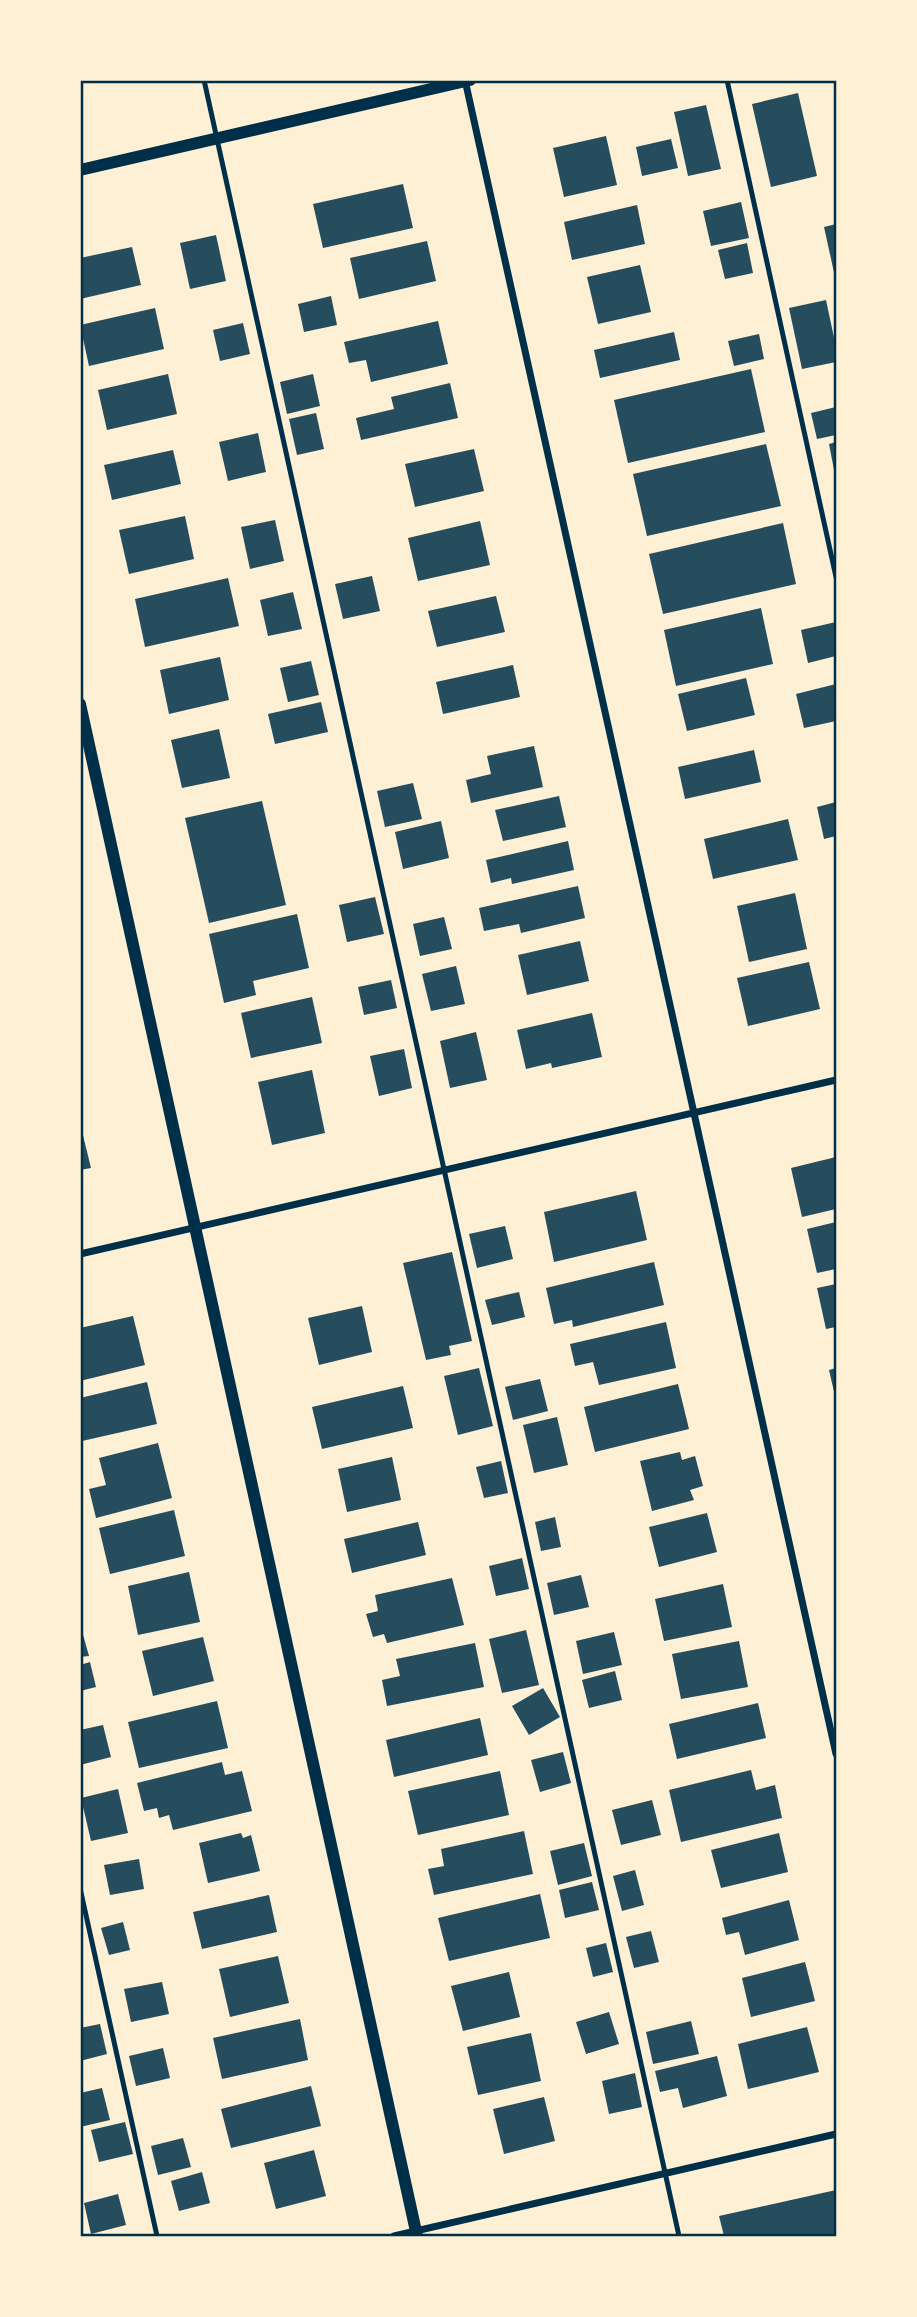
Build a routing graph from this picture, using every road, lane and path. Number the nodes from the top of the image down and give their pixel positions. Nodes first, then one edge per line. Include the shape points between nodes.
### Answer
1 (204, 80) edge
2 (727, 80) edge
3 (467, 81) edge
4 (218, 139) junction
5 (80, 170) edge
6 (836, 577) edge
7 (80, 704) edge
8 (836, 1080) edge
9 (696, 1113) junction
10 (444, 1171) junction
11 (194, 1227) junction
12 (80, 1254) edge
13 (836, 1754) edge
14 (80, 1888) edge
15 (836, 2134) edge
16 (666, 2173) junction
17 (416, 2234) edge
18 (157, 2236) edge
19 (394, 2236) edge
20 (680, 2236) edge

1 - 4 lane
2 - 6 lane
3 - 4 street
3 - 9 street
4 - 5 street
4 - 10 lane
7 - 11 street
8 - 9 street
9 - 10 street
9 - 13 street
10 - 11 street
10 - 16 lane
11 - 12 street
11 - 17 street
14 - 18 lane
15 - 16 street
16 - 17 street
16 - 20 lane
17 - 19 street

